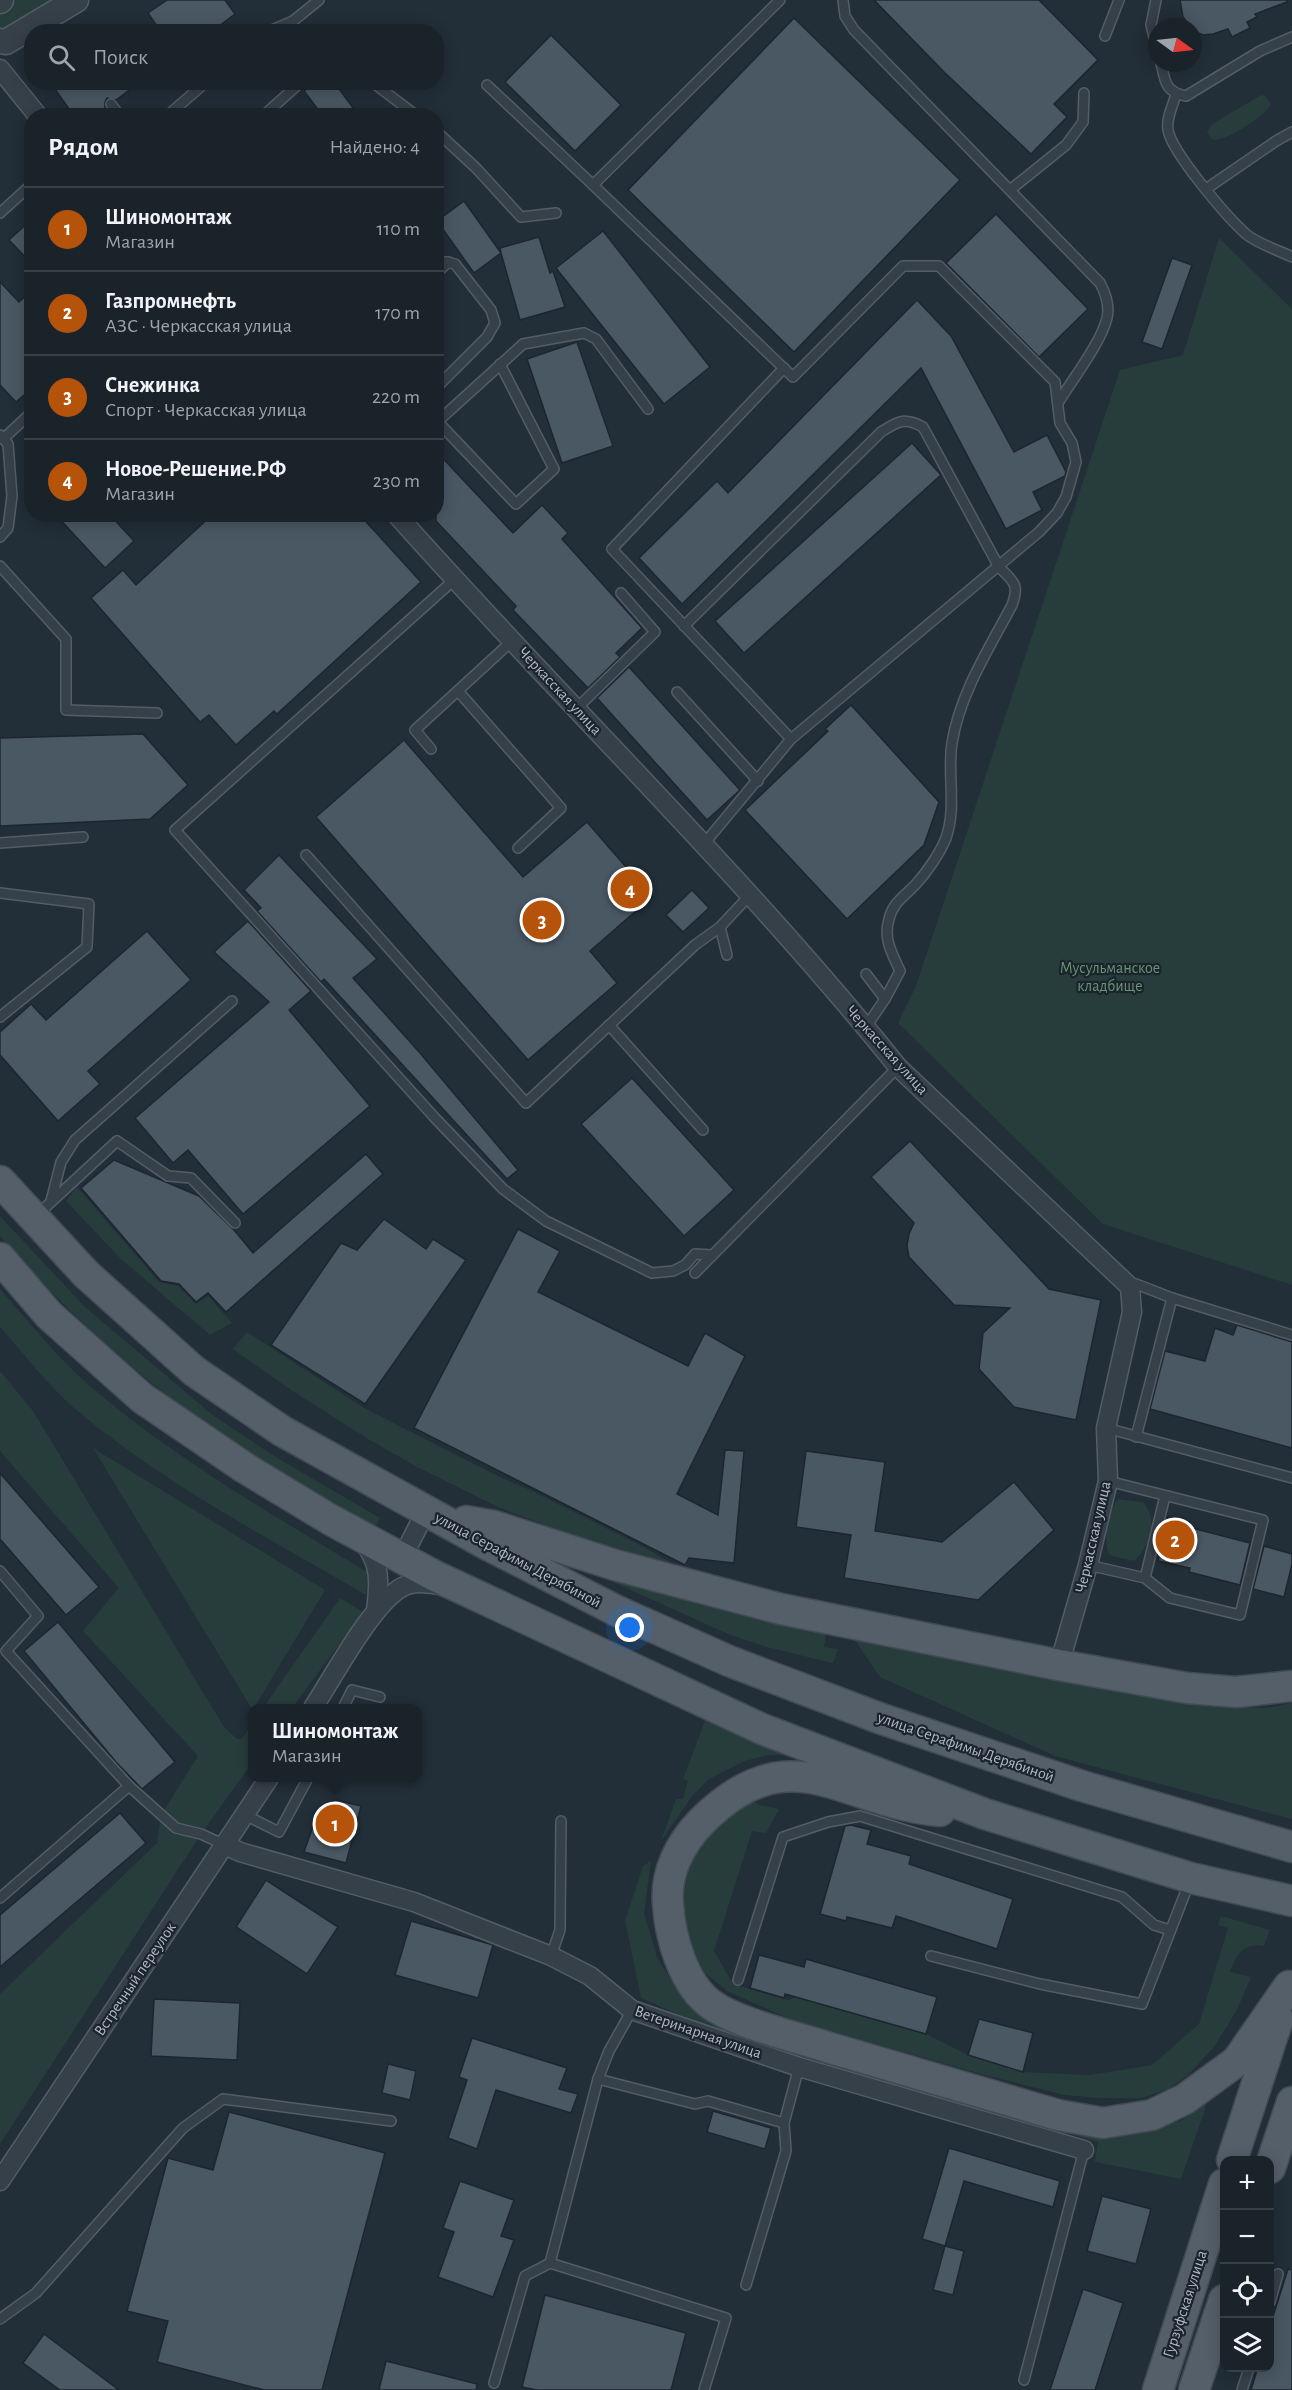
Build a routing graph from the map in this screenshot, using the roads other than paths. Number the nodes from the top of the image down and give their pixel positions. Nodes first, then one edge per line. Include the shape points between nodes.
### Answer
1 (76, 0) edge
2 (319, 0) edge
3 (780, 0) edge
4 (843, 0) edge
5 (1119, 0) edge
6 (1155, 0) edge
7 (1152, 18) edge
8 (36, 24) edge
9 (286, 24) edge
10 (24, 31) edge
11 (1105, 36) dead end
12 (1292, 38) edge
13 (0, 41) edge
14 (0, 69) edge
15 (1163, 72) edge
16 (487, 85) dead end
17 (197, 90) edge
18 (292, 90) edge
19 (383, 90) edge
20 (1084, 93) dead end
21 (1176, 94) junction
22 (111, 104) dead end
23 (32, 108) edge
24 (114, 108) edge
25 (176, 108) edge
26 (272, 108) edge
27 (406, 108) edge
28 (1292, 132) edge
29 (444, 138) edge
30 (593, 185) junction
31 (1206, 189) junction
32 (1010, 190) junction
33 (24, 191) edge
34 (0, 213) edge
35 (556, 213) dead end
36 (1292, 256) edge
37 (444, 261) edge
38 (448, 262) junction
39 (444, 266) edge
40 (500, 364) junction
41 (784, 368) junction
42 (444, 380) edge
43 (1058, 403) junction
44 (648, 409) dead end
45 (444, 416) edge
46 (24, 419) edge
47 (444, 430) edge
48 (2, 437) edge
49 (403, 522) edge
50 (0, 537) edge
51 (0, 566) edge
52 (999, 567) junction
53 (454, 580) junction
54 (621, 593) dead end
55 (684, 626) junction
56 (512, 641) junction
57 (458, 691) junction
58 (677, 692) dead end
59 (576, 709) junction
60 (157, 713) dead end
61 (791, 739) junction
62 (431, 749) dead end
63 (758, 781) junction
64 (83, 837) dead end
65 (0, 843) edge
66 (704, 844) junction
67 (518, 848) dead end
68 (306, 855) dead end
69 (0, 893) edge
70 (749, 896) junction
71 (720, 927) junction
72 (727, 955) dead end
73 (866, 974) dead end
74 (885, 999) junction
75 (232, 1001) dead end
76 (0, 1017) edge
77 (609, 1025) junction
78 (866, 1027) junction
79 (897, 1067) junction
80 (703, 1130) dead end
81 (0, 1180) edge
82 (43, 1209) junction
83 (236, 1223) dead end
84 (712, 1255) junction
85 (0, 1258) edge
86 (695, 1273) dead end
87 (1130, 1287) junction
88 (1172, 1298) junction
89 (1292, 1335) edge
90 (1106, 1428) junction
91 (1136, 1437) junction
92 (1292, 1478) edge
93 (1108, 1480) junction
94 (1165, 1496) junction
95 (430, 1513) junction
96 (356, 1533) junction
97 (402, 1557) junction
98 (1088, 1565) junction
99 (0, 1571) edge
100 (1145, 1578) junction
101 (468, 1593) junction
102 (376, 1611) junction
103 (1059, 1665) junction
104 (1292, 1686) edge
105 (380, 1697) dead end
106 (316, 1704) edge
107 (345, 1704) edge
108 (266, 1782) edge
109 (306, 1782) edge
110 (129, 1786) junction
111 (985, 1814) junction
112 (245, 1815) junction
113 (561, 1821) dead end
114 (225, 1845) junction
115 (1292, 1847) edge
116 (1191, 1878) junction
117 (0, 1898) edge
118 (1287, 1900) edge
119 (1170, 1930) junction
120 (551, 1956) junction
121 (931, 1956) dead end
122 (738, 1980) dead end
123 (1290, 1983) edge
124 (632, 2010) junction
125 (799, 2067) junction
126 (598, 2079) junction
127 (1292, 2102) edge
128 (391, 2121) dead end
129 (784, 2122) junction
130 (1084, 2150) joint
131 (1233, 2156) edge
132 (1273, 2156) edge
133 (0, 2181) edge
134 (1220, 2196) edge
135 (550, 2263) junction
136 (1278, 2274) dead end
137 (746, 2285) dead end
138 (1274, 2286) edge
139 (1220, 2312) edge
140 (0, 2319) edge
141 (1247, 2372) edge
142 (1024, 2380) dead end
143 (494, 2383) dead end
144 (704, 2390) edge
145 (1158, 2390) edge
146 (1194, 2390) edge
147 (1242, 2390) edge

1 - 8 street
2 - 9 lane
3 - 30 lane
4 - 32 lane via 845,16 854,30
5 - 11 lane
6 - 7 lane
10 - 13 street via 6,42
12 - 21 lane via 1260,51 1186,96
14 - 23 street
15 - 21 lane via 1167,87
16 - 30 lane
17 - 25 lane
18 - 26 lane
19 - 27 lane
20 - 32 lane via 1083,122 1066,145
21 - 31 lane via 1168,130 1173,144
22 - 24 lane
28 - 31 lane
29 - 35 lane via 521,217
30 - 41 lane
31 - 36 lane via 1247,236
32 - 43 lane via 1089,270 1108,298 1107,318 1099,336
33 - 34 lane
37 - 38 lane
38 - 39 lane
38 - 42 lane via 455,264 486,303 495,323 487,338
40 - 44 lane via 523,344 584,333 596,339
40 - 45 lane
40 - 47 lane via 554,469 516,504
41 - 43 lane via 794,377 903,266 939,266 1055,382
41 - 55 lane via 612,549
43 - 52 lane via 1060,423 1072,443 1076,462 1066,497 1039,532
46 - 48 lane
48 - 50 lane via 8,444 12,496 8,528
49 - 53 street, Черкасская улица
51 - 60 lane via 66,639 66,711
52 - 55 lane via 923,427 910,421 897,422 881,432
52 - 61 lane
52 - 74 lane via 1013,580 1016,594 956,722 951,762 953,803 946,838 916,884 893,906 889,917 887,942 900,971
53 - 56 street, Черкасская улица
53 - 84 lane via 175,830 502,1189 546,1221 652,1273 673,1271 695,1254
54 - 59 lane via 655,632
55 - 61 lane
56 - 57 lane
56 - 59 street, Черкасская улица
57 - 62 lane via 415,730
57 - 67 lane via 561,808
58 - 63 lane
59 - 66 street, Черкасская улица
61 - 63 lane
63 - 66 lane
64 - 65 lane
66 - 70 street, Черкасская улица
68 - 77 lane via 526,1103
69 - 76 lane via 89,904 87,947
70 - 71 lane
70 - 78 street, Черкасская улица
71 - 72 lane
71 - 77 lane via 695,945
73 - 74 lane
74 - 78 lane
75 - 82 lane via 75,1140 61,1162
77 - 80 lane
78 - 79 street, Черкасская улица
79 - 84 lane
79 - 87 street, Черкасская улица
81 - 82 main road, улица Серафимы Дерябиной
82 - 83 lane via 117,1141 168,1176 191,1178
82 - 95 main road, улица Серафимы Дерябиной via 86,1274 194,1371 282,1431
84 - 86 lane
85 - 96 main road via 50,1315 142,1398 245,1468
87 - 88 lane via 1137,1284
87 - 90 street, Черкасская улица via 1132,1312
88 - 89 lane
88 - 91 lane
90 - 91 lane
90 - 93 street, Черкасская улица
91 - 92 lane
93 - 94 lane
93 - 98 street, Черкасская улица
94 - 100 lane
94 - 100 lane via 1263,1520 1240,1615 1170,1598
95 - 97 street
95 - 103 main road via 494,1526 615,1565 781,1609
95 - 115 main road, улица Серафимы Дерябиной via 617,1611 729,1661 879,1718 1082,1786
96 - 97 main road
96 - 102 street via 377,1564 380,1580
97 - 101 main road
98 - 100 lane
98 - 103 street, Черкасская улица
99 - 110 lane via 38,1616 6,1651
101 - 102 street via 420,1582 400,1588
101 - 111 main road via 762,1729
102 - 106 street
103 - 104 main road via 1187,1688 1236,1692
105 - 107 lane via 352,1690
108 - 112 street, Встречный переулок
109 - 112 lane via 279,1832
110 - 114 lane via 176,1828
110 - 117 lane
111 - 116 main road
111 - 123 main road via 912,1808 813,1777 766,1779 745,1787 720,1803 691,1833 674,1860 667,1899 669,1922 683,1966 711,2005 733,2016 1058,2115 1103,2123 1152,2115 1185,2099 1237,2061
112 - 114 street, Встречный переулок
113 - 120 lane via 560,1930
114 - 120 street, Ветеринарная улица via 414,1902
114 - 133 street, Встречный переулок
116 - 118 main road
116 - 119 lane
119 - 121 lane via 1142,2004 1040,1984
119 - 122 lane via 1154,1925 1122,1897 860,1816 783,1837
120 - 124 street, Ветеринарная улица via 590,1976
123 - 131 main road
124 - 125 street, Ветеринарная улица
124 - 126 lane
125 - 129 lane
125 - 130 street, Ветеринарная улица
126 - 129 lane via 695,2104 708,2101
126 - 135 lane
127 - 132 main road
128 - 140 lane via 223,2099 183,2128 36,2293
129 - 137 lane via 786,2151
130 - 142 lane
134 - 145 main road, Гурзуфская улица
135 - 143 lane via 525,2276
135 - 144 lane via 726,2318
136 - 138 lane
139 - 146 main road
141 - 147 lane

